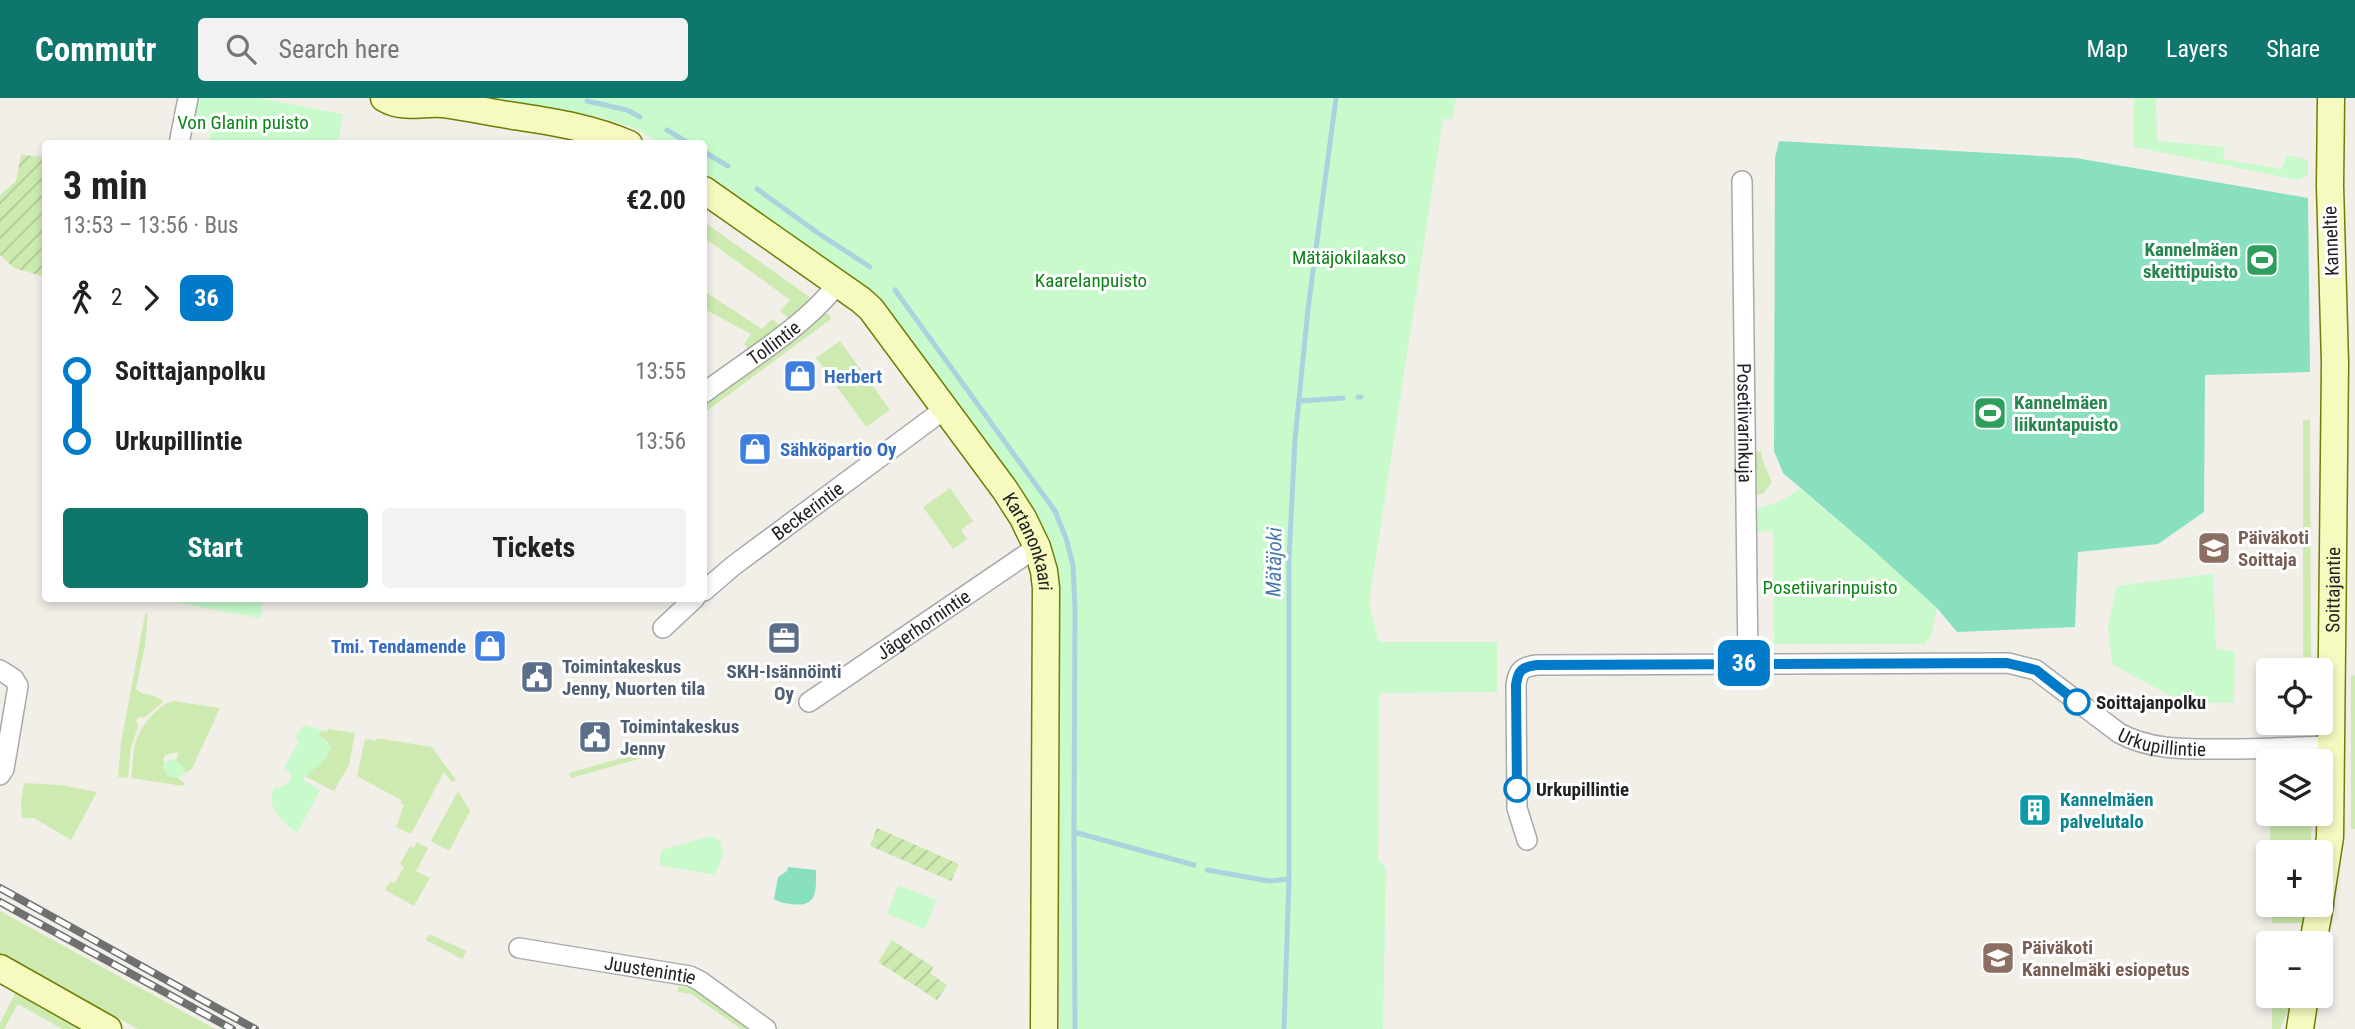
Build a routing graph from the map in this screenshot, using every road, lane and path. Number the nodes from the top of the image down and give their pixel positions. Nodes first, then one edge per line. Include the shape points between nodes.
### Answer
1 (188, 98) edge
2 (384, 98) edge
3 (2332, 98) edge
4 (436, 101) edge
5 (180, 140) edge
6 (620, 140) edge
7 (1742, 181) dead end
8 (707, 192) edge
9 (837, 284) junction
10 (2345, 364) edge
11 (707, 391) edge
12 (946, 408) junction
13 (1037, 547) junction
14 (707, 588) edge
15 (691, 602) edge
16 (663, 628) dead end
17 (1748, 663) junction
18 (0, 670) edge
19 (809, 702) dead end
20 (2330, 746) junction
21 (0, 775) edge
22 (1527, 840) dead end
23 (2330, 840) edge
24 (519, 948) dead end
25 (0, 968) edge
26 (2304, 1008) edge
27 (108, 1029) edge
28 (766, 1029) edge
29 (1044, 1029) edge
30 (2301, 1029) edge

1 - 5 street
2 - 4 street via 402,105
3 - 10 street, Kanneltie via 2330,186
4 - 6 street via 605,133
7 - 17 street, Posetiivarinkuja
8 - 9 street, Kartanonkaari
9 - 11 street, Tollintie via 792,327
9 - 12 street, Kartanonkaari via 871,309
10 - 20 street, Soittajantie
12 - 13 street, Kartanonkaari via 1005,490
12 - 14 street, Beckerintie
13 - 19 street, Jägerhornintie
13 - 29 street, Kartanonkaari via 1044,571 1046,611
15 - 16 street
17 - 20 street, Urkupillintie via 2007,663 2036,670 2119,733 2156,747
17 - 22 street, Urkupillintie via 1522,668 1516,685 1517,808
18 - 21 street via 18,686
20 - 23 street, Soittajantie
24 - 28 street, Juustenintie via 690,976
25 - 27 street
26 - 30 street

